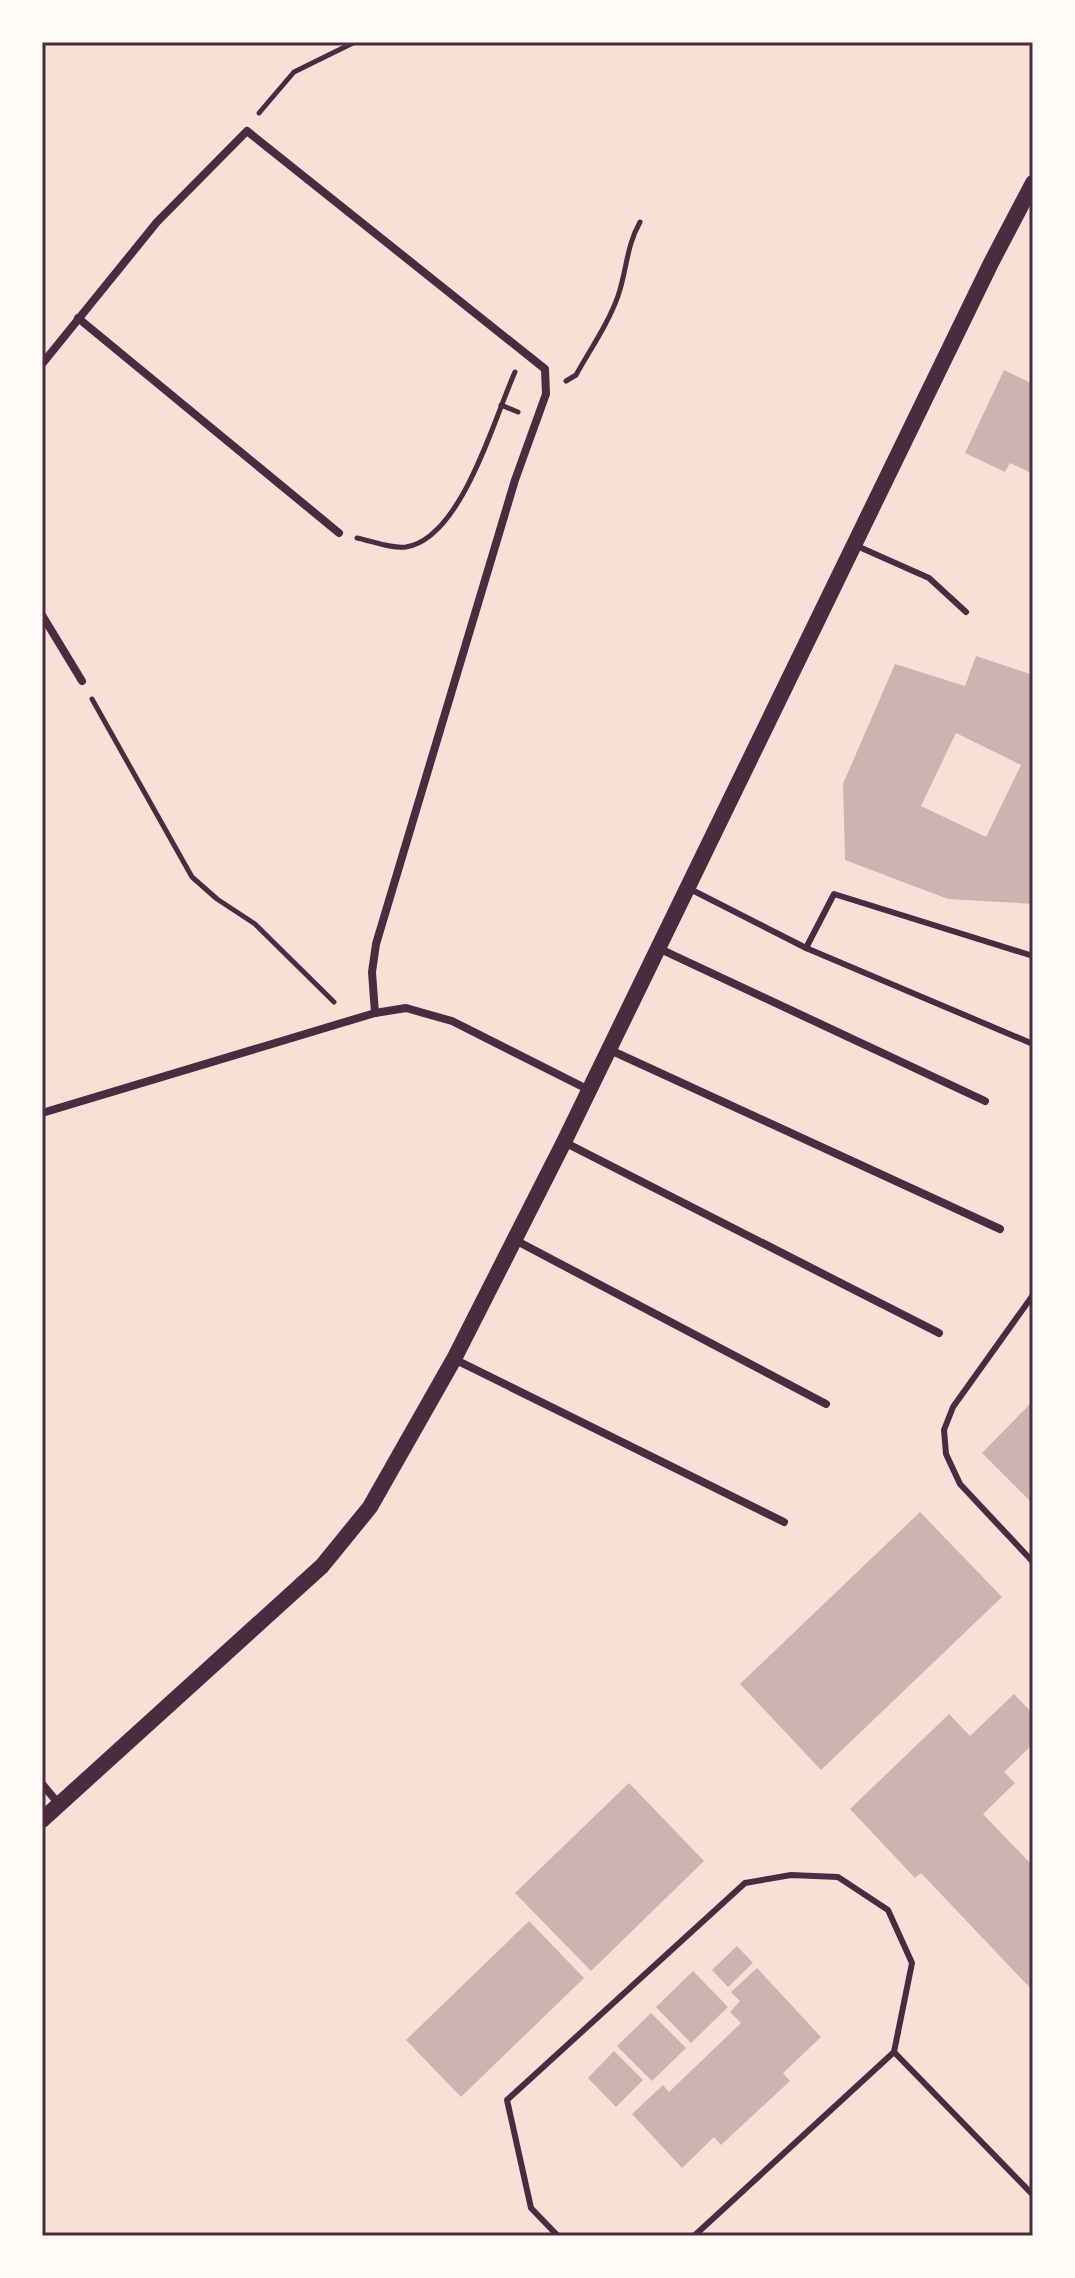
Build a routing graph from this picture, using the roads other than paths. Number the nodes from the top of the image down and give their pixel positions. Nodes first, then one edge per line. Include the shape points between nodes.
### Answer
1 (1033, 183) edge
2 (78, 318) junction
3 (42, 364) edge
4 (339, 533) road end
5 (854, 544) junction
6 (966, 612) dead end
7 (42, 615) edge
8 (82, 681) road end
9 (687, 888) junction
10 (658, 948) junction
11 (806, 948) junction
12 (1033, 956) edge
13 (375, 1013) junction
14 (1033, 1044) edge
15 (608, 1049) junction
16 (589, 1090) junction
17 (985, 1101) dead end
18 (42, 1113) edge
19 (564, 1142) junction
20 (1000, 1229) dead end
21 (514, 1240) junction
22 (1033, 1295) edge
23 (939, 1333) dead end
24 (454, 1359) junction
25 (826, 1404) dead end
26 (784, 1522) dead end
27 (1033, 1562) edge
28 (42, 1784) edge
29 (59, 1804) junction
30 (42, 1820) edge
31 (894, 2052) junction
32 (1033, 2195) edge
33 (558, 2236) edge
34 (694, 2236) edge

1 - 5 main road
2 - 3 street
2 - 4 street
2 - 13 street via 157,222 247,131 545,369 548,381 376,944
5 - 6 lane via 929,578
5 - 9 main road
7 - 8 street
9 - 10 main road
9 - 11 lane
10 - 15 main road
10 - 17 street
11 - 12 lane via 834,894
11 - 14 lane
13 - 16 street via 406,1008 439,1017
13 - 18 street
15 - 16 main road
15 - 20 street
16 - 19 main road
19 - 21 main road
19 - 23 street
21 - 24 main road
21 - 25 street
22 - 27 lane via 953,1407 944,1430 946,1454 960,1484
24 - 26 street
24 - 29 main road via 395,1469 340,1547
28 - 29 street
29 - 30 main road
31 - 32 lane
31 - 33 lane via 912,1963 888,1910 838,1877 791,1875 745,1883 507,2100 531,2208
31 - 34 lane

